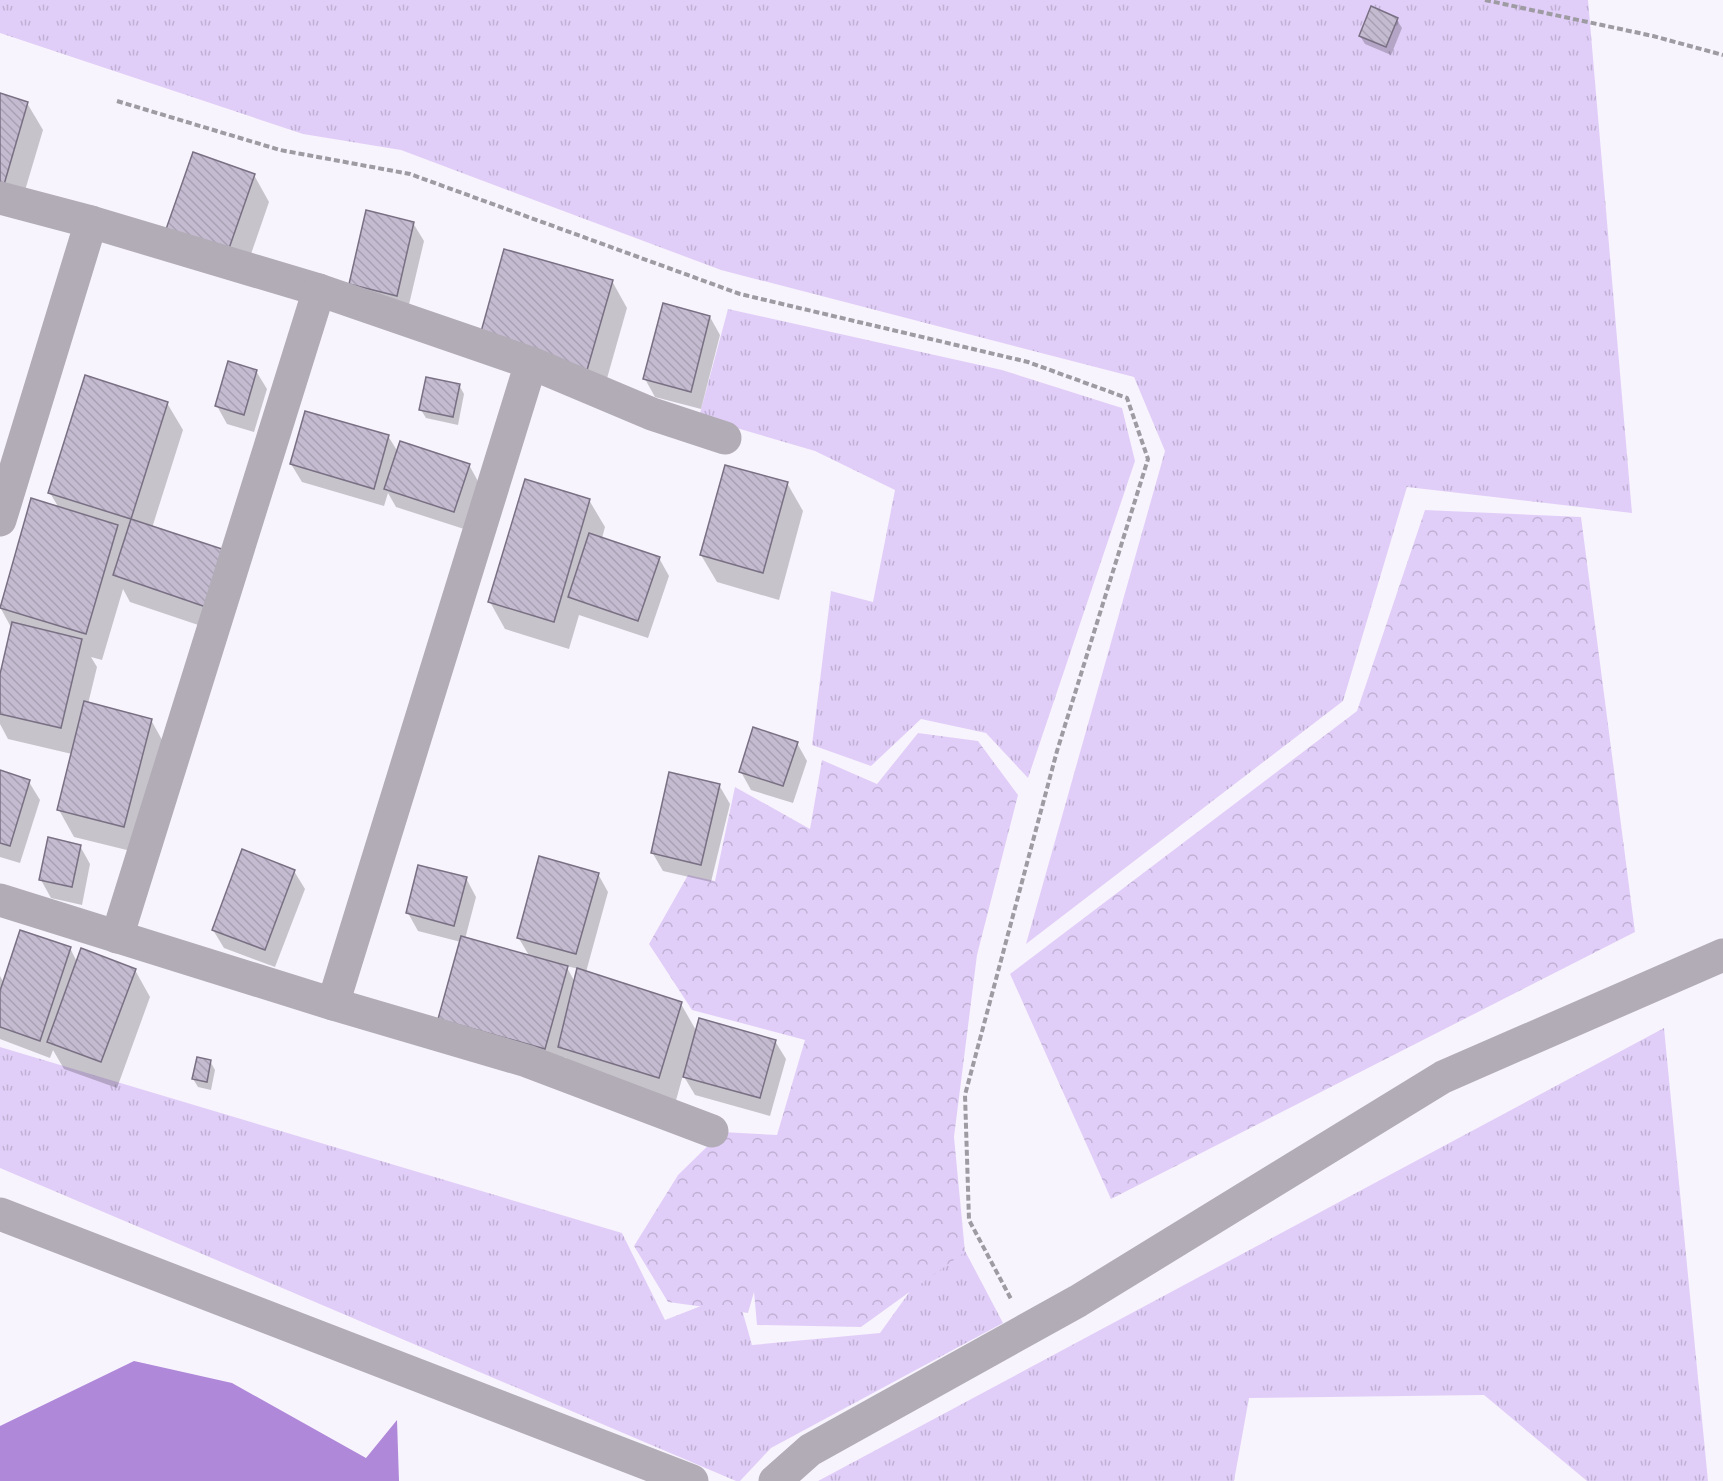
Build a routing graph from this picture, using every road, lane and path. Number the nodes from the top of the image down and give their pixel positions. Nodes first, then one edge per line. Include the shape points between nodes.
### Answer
1 (1485, 0) edge
2 (1723, 55) edge
3 (117, 101) dead end
4 (0, 198) edge
5 (91, 222) junction
6 (319, 290) junction
7 (531, 363) junction
8 (725, 438) dead end
9 (0, 520) edge
10 (0, 900) edge
11 (117, 937) junction
12 (1723, 955) edge
13 (333, 1004) junction
14 (712, 1131) dead end
15 (0, 1214) edge
16 (1027, 1329) junction
17 (692, 1481) edge
18 (775, 1481) edge

1 - 2 path
3 - 16 path via 280,150 410,174 740,294 1028,362 1127,398 1148,459 1057,751 965,1095 969,1220
4 - 5 street
5 - 6 street
5 - 9 street
6 - 7 street
6 - 11 street
7 - 8 street via 652,414
7 - 13 street
10 - 11 street
11 - 13 street
12 - 16 street via 1443,1077
13 - 14 street via 527,1061
15 - 17 street
16 - 18 street via 810,1450

